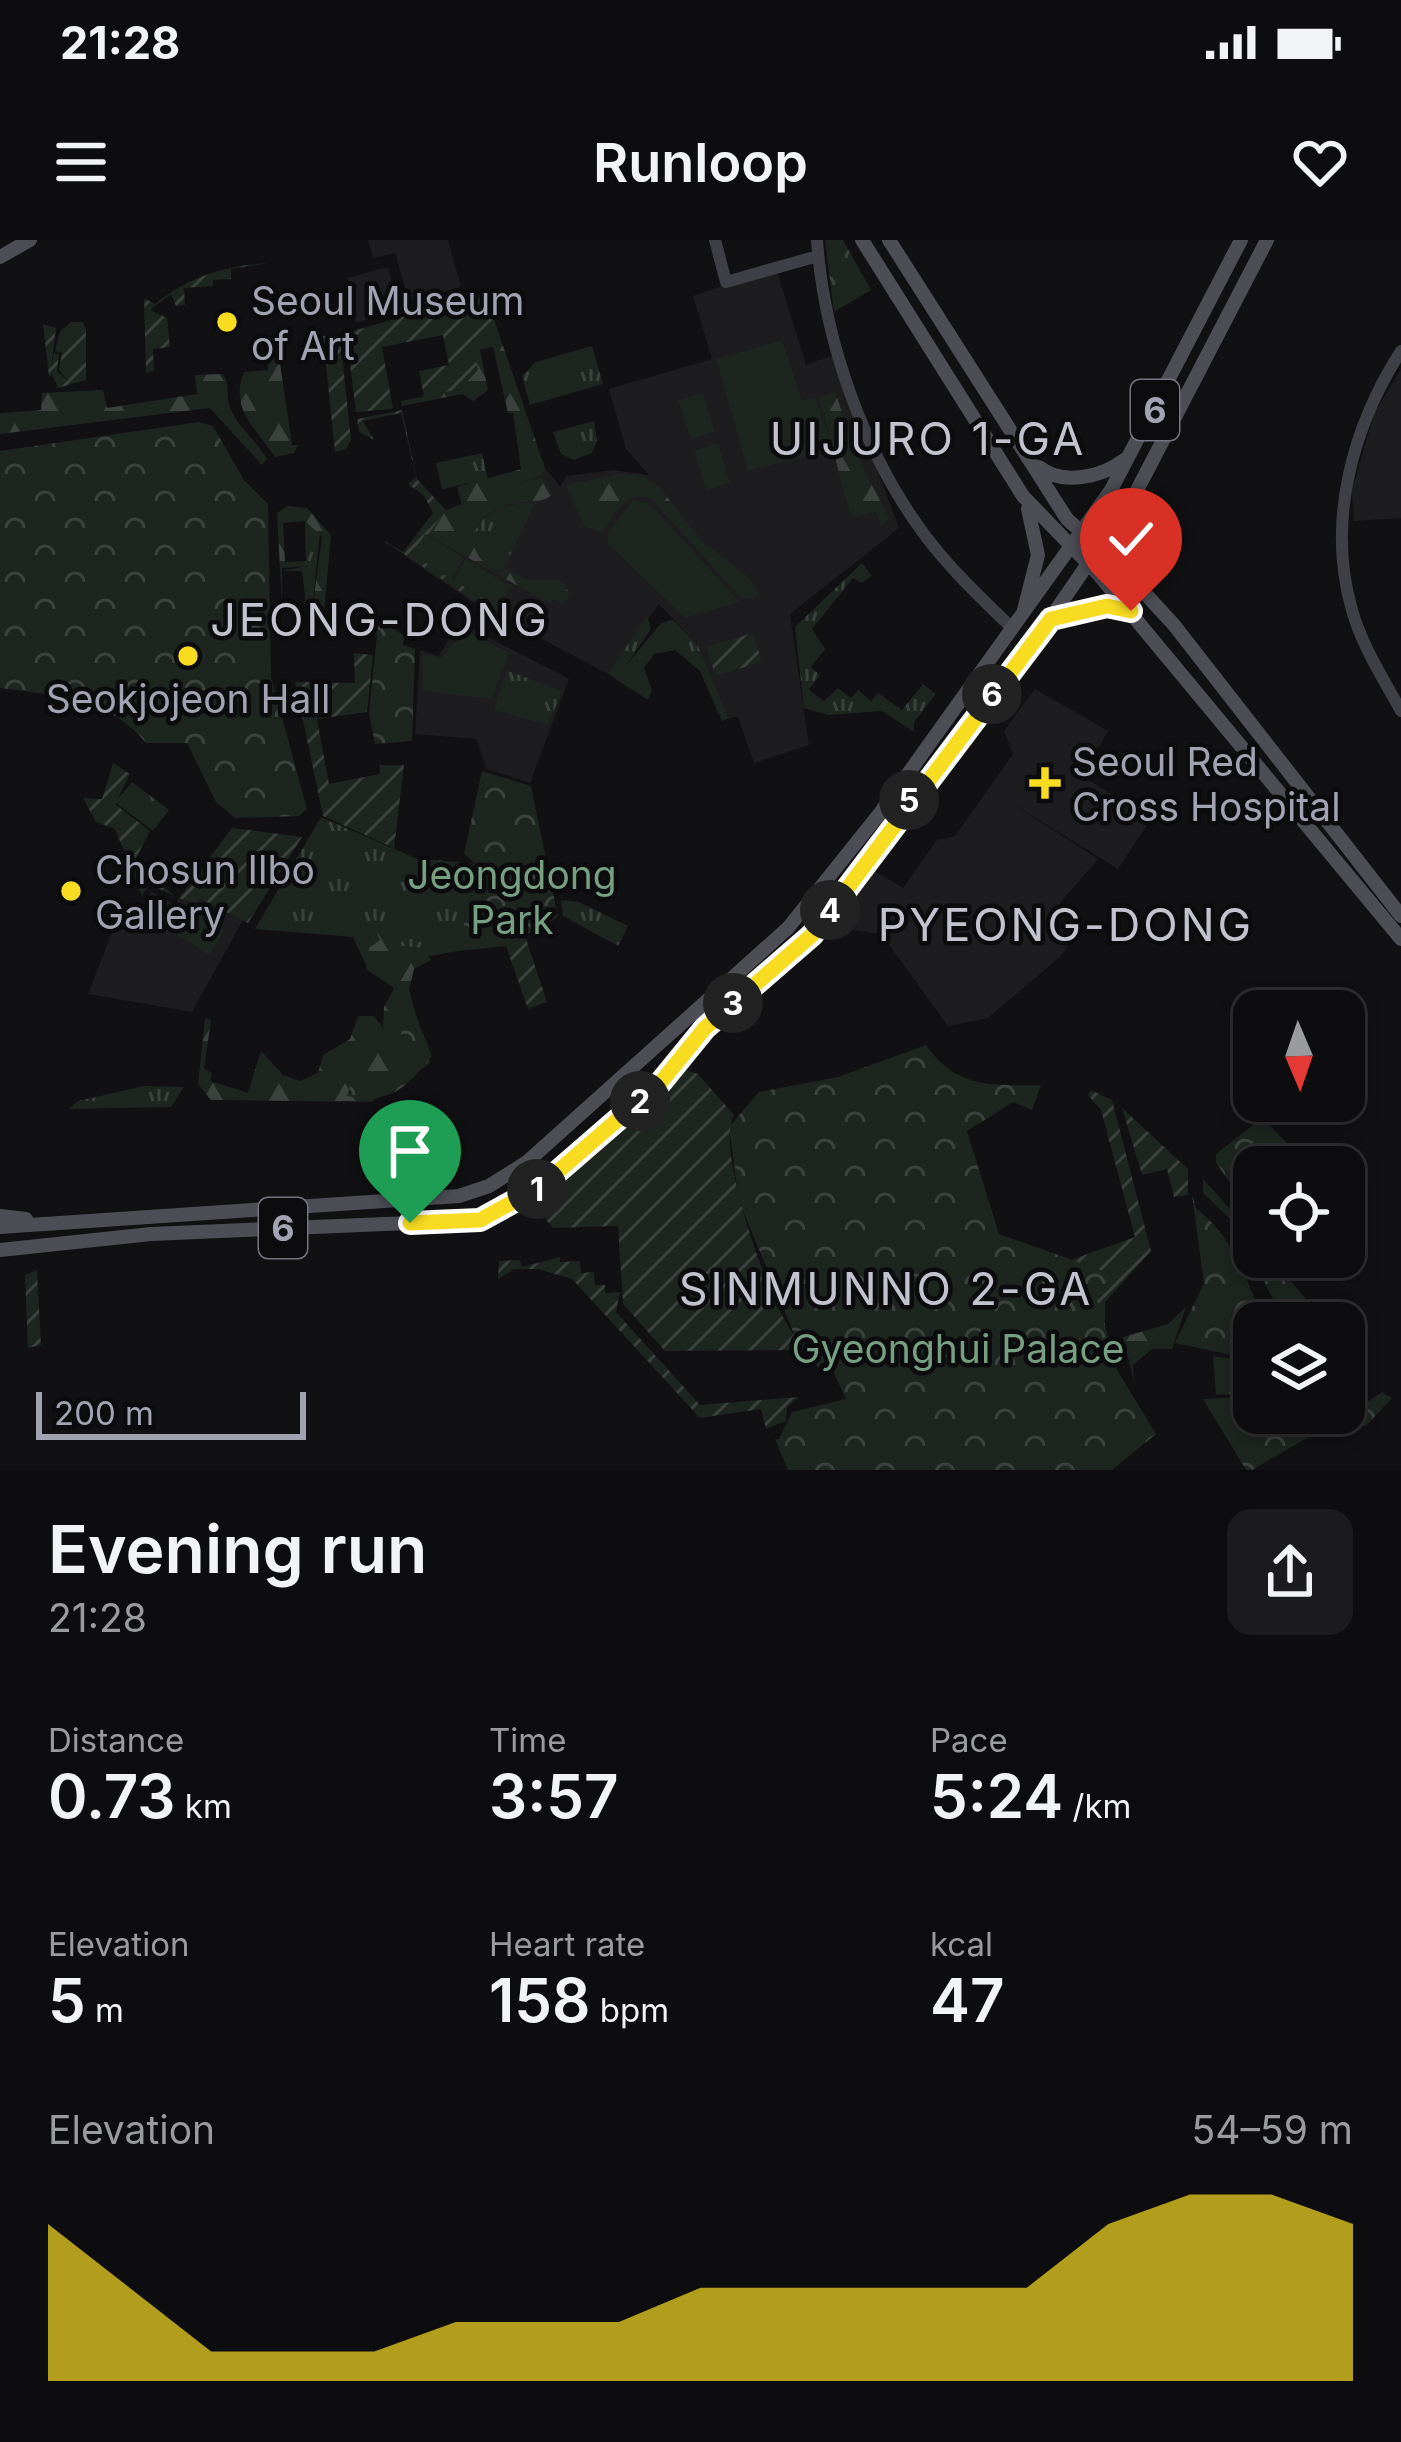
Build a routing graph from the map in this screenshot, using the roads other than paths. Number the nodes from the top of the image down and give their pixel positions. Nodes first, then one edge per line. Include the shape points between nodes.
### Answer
1 (31, 240) edge
2 (715, 240) edge
3 (818, 240) edge
4 (886, 240) edge
5 (1241, 240) edge
6 (1268, 240) edge
7 (865, 245) edge
8 (818, 256) junction
9 (0, 257) edge
10 (1401, 351) edge
11 (1132, 452) junction
12 (1030, 459) junction
13 (1022, 496) junction
14 (1133, 498) junction
15 (1082, 533) junction
16 (1069, 549) junction
17 (1100, 549) junction
18 (1088, 565) junction
19 (1146, 594) junction
20 (1131, 611) junction
21 (1023, 615) junction
22 (1051, 619) junction
23 (1013, 629) junction
24 (1401, 711) edge
25 (1401, 916) edge
26 (1401, 939) edge
27 (0, 1216) edge
28 (55, 1223) junction
29 (0, 1226) edge
30 (0, 1250) edge

1 - 9 main road
2 - 8 street via 726,282
3 - 8 street
4 - 7 street
4 - 12 main road
5 - 11 main road, 6
6 - 14 main road, 6
7 - 13 main road
8 - 23 street via 835,341 880,456 938,551
10 - 24 street via 1370,401 1351,459 1343,555 1358,627
11 - 12 main road via 1112,469 1080,476 1047,474
11 - 15 main road, 6
12 - 15 main road
13 - 16 main road
13 - 21 main road via 1038,552
14 - 17 main road, 6
14 - 19 main road
15 - 16 main road, 6
15 - 17 main road
16 - 18 main road
16 - 21 main road, 6
17 - 18 main road, 6
17 - 19 main road
18 - 20 main road
18 - 22 main road, 6
19 - 25 main road
20 - 22 main road via 1107,606
20 - 26 main road
21 - 23 main road, 6
22 - 30 main road, 6 via 812,935 540,1187 480,1220 151,1234
23 - 28 main road, 6 via 788,928 527,1162 489,1186 409,1202
27 - 28 main road
28 - 29 main road, 6

